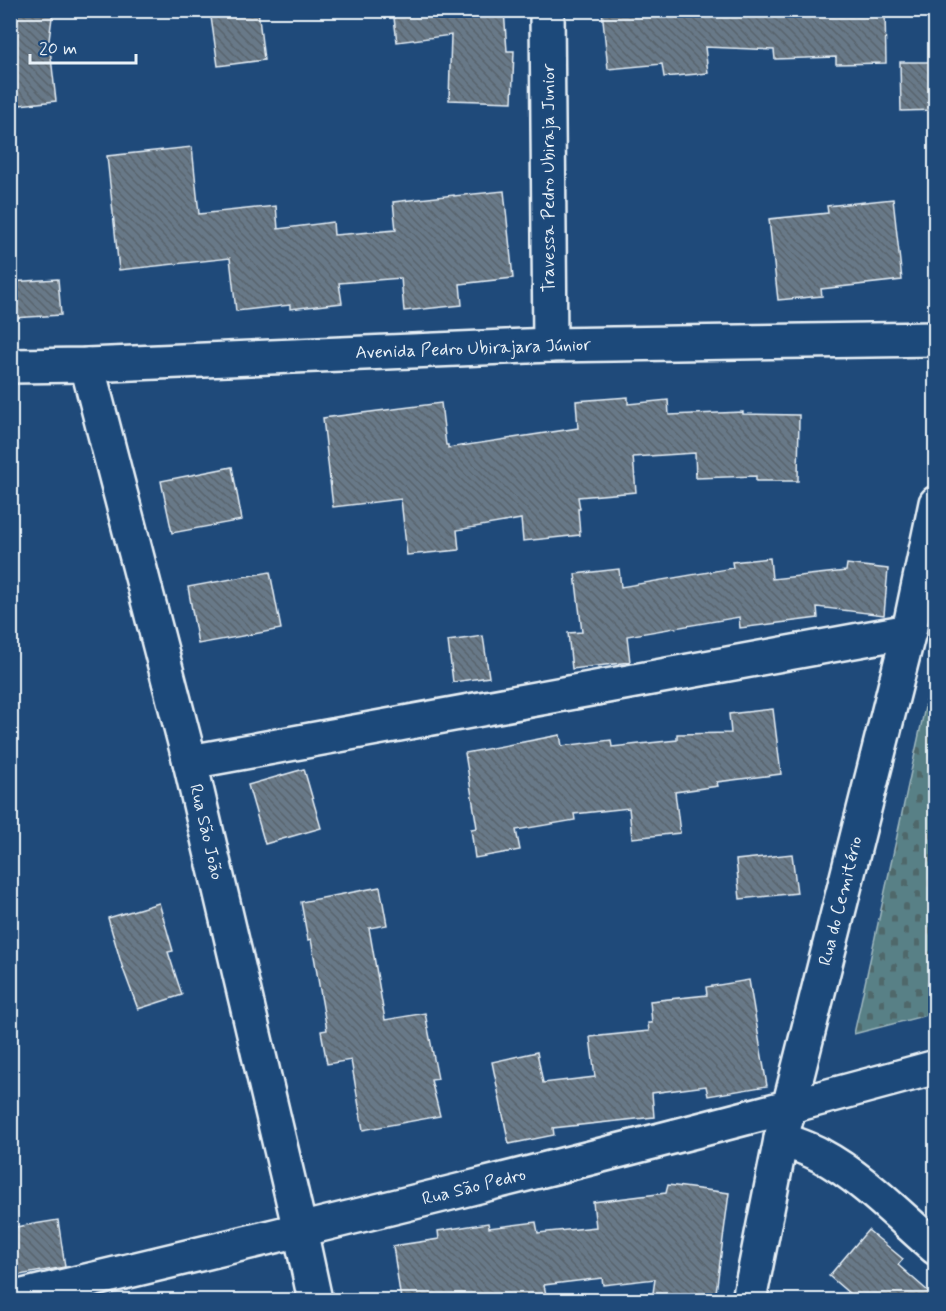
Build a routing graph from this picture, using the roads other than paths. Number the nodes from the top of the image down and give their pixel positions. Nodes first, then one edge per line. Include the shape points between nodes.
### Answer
1 (547, 10) edge
2 (936, 339) edge
3 (550, 345) junction
4 (87, 365) junction
5 (10, 366) edge
6 (936, 503) edge
7 (909, 631) junction
8 (190, 762) junction
9 (936, 1067) edge
10 (789, 1107) junction
11 (781, 1139) junction
12 (300, 1230) junction
13 (936, 1248) edge
14 (10, 1299) edge
15 (315, 1300) edge
16 (749, 1300) edge

1 - 3 street, Travessa Pedro Ubiraja Junior
2 - 3 street, Avenida Pedro Ubirajara Júnior
3 - 4 street, Avenida Pedro Ubirajara Júnior
4 - 5 street, Avenida Pedro Ubirajara Júnior
4 - 8 street, Rua São João
6 - 7 street, Rua do Cemitério
7 - 8 street
7 - 10 street, Rua do Cemitério
8 - 12 street, Rua São João
9 - 10 street, Rua São Pedro
10 - 11 street, Rua do Cemitério
10 - 12 street, Rua São Pedro
11 - 13 street via 820,1155 847,1173
11 - 16 street, Rua do Cemitério
12 - 14 street, Rua São Pedro
12 - 15 street, Rua São João

